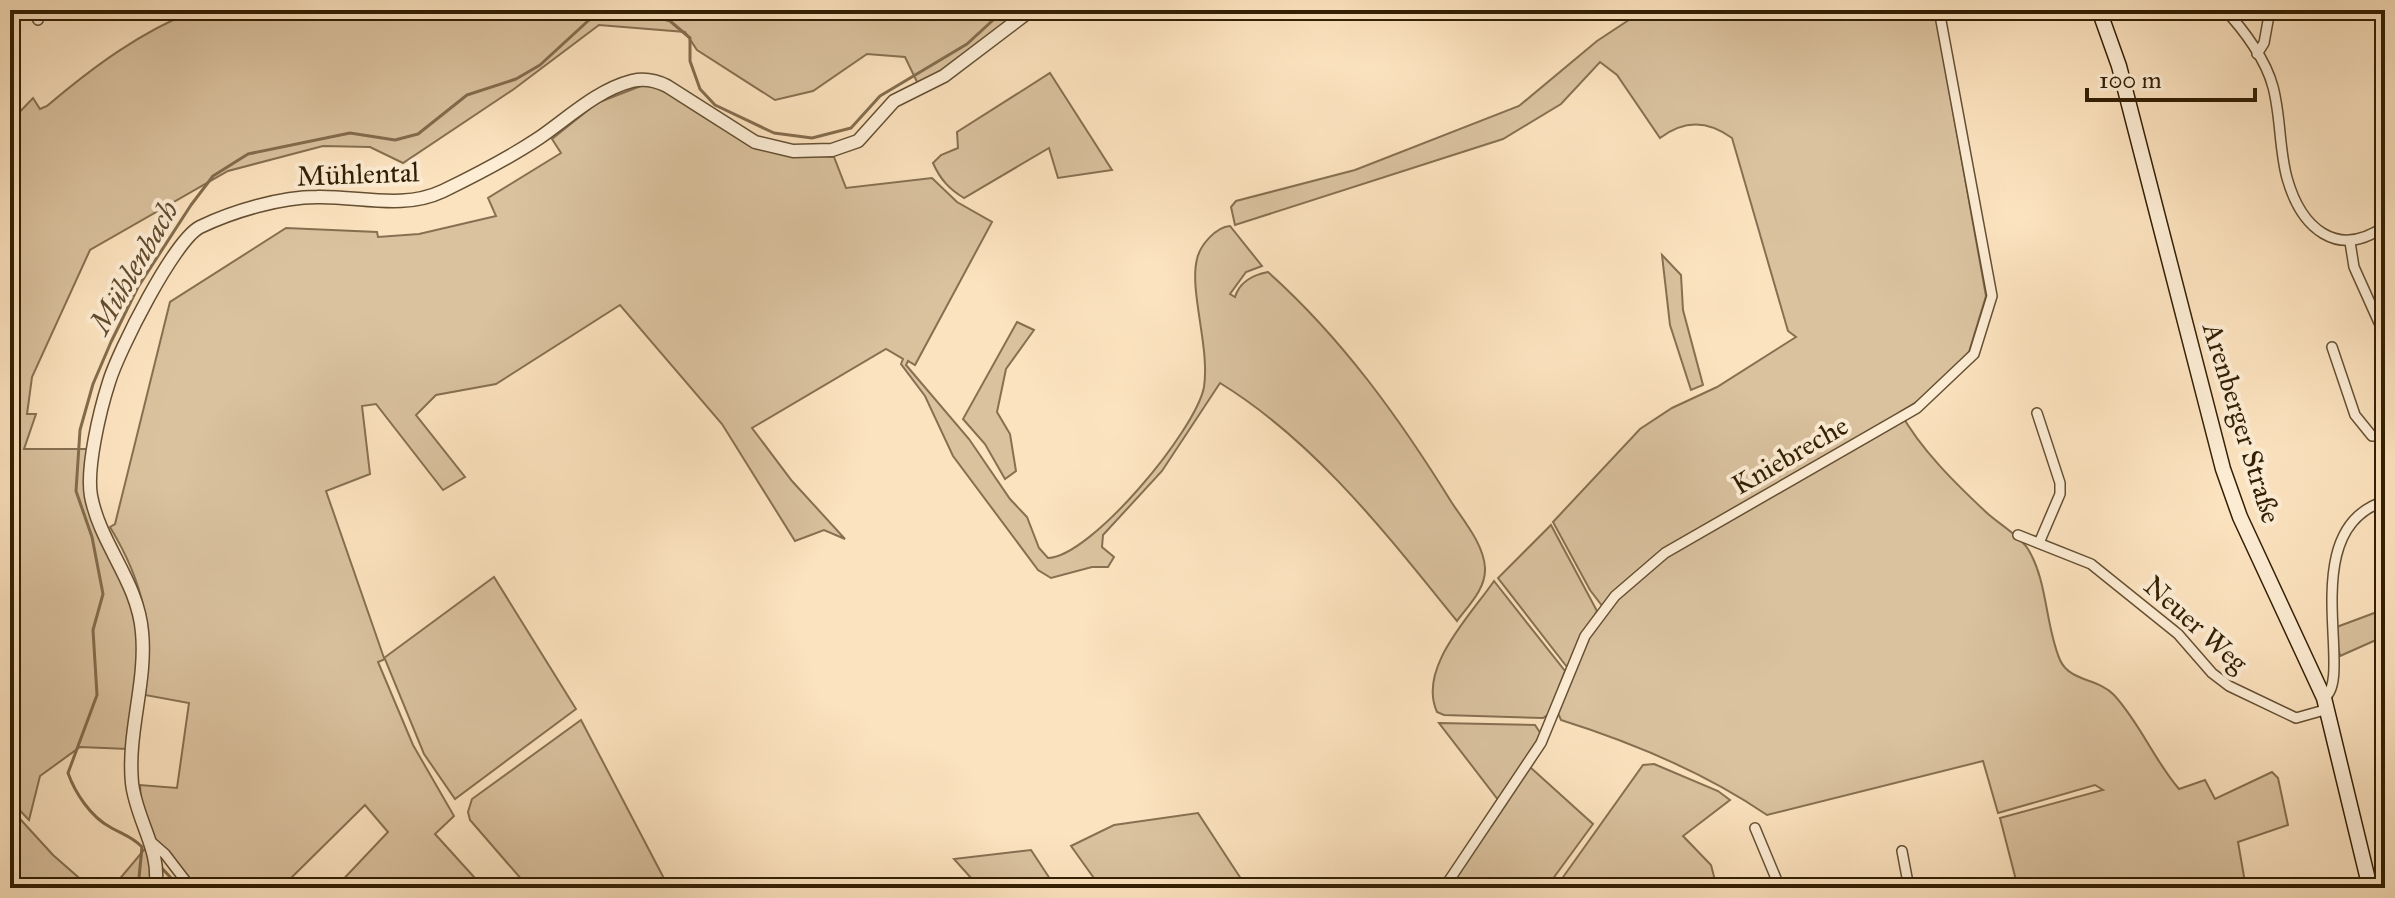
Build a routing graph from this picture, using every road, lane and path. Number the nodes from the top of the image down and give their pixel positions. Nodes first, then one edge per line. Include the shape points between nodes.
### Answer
1 (33, 10) edge
2 (1031, 10) edge
3 (1939, 10) edge
4 (2099, 10) edge
5 (2225, 10) edge
6 (2270, 10) edge
7 (38, 20) dead end
8 (2257, 54) junction
9 (2385, 226) edge
10 (2350, 242) junction
11 (2385, 336) edge
12 (2332, 347) dead end
13 (2037, 413) dead end
14 (2385, 436) edge
15 (2385, 501) edge
16 (2018, 535) dead end
17 (2039, 543) junction
18 (2326, 704) junction
19 (1755, 828) dead end
20 (148, 840) junction
21 (1902, 851) dead end
22 (155, 888) edge
23 (191, 888) edge
24 (1444, 888) edge
25 (1780, 888) edge
26 (1909, 888) edge
27 (2370, 888) edge

1 - 7 street
2 - 20 street, Mühlental via 944,76 894,101 858,141 841,148 793,151 755,142 667,86 636,80 601,95 519,150 432,196 404,201 295,199 206,225 188,236 113,370 91,475 94,506 125,571 142,627 132,781
3 - 24 street, Kniebreche via 1992,296 1974,354 1917,408 1665,553 1615,596 1585,636 1541,743
4 - 18 main road, Arenberger Straße via 2119,66 2234,502
5 - 8 street
6 - 8 street
8 - 10 street via 2273,88 2285,170 2296,201 2323,234
9 - 10 street
10 - 11 street via 2352,261
12 - 14 street via 2360,423 2372,436
13 - 17 street via 2060,483
15 - 18 street via 2360,511 2343,534 2330,606 2334,685
16 - 17 street, Neuer Weg
17 - 18 street, Neuer Weg via 2100,571 2186,641 2229,686 2296,718
18 - 27 main road, Arenberger Straße
19 - 25 street
20 - 22 street, Mühlental via 157,865
20 - 23 street, Mühlental
21 - 26 street

